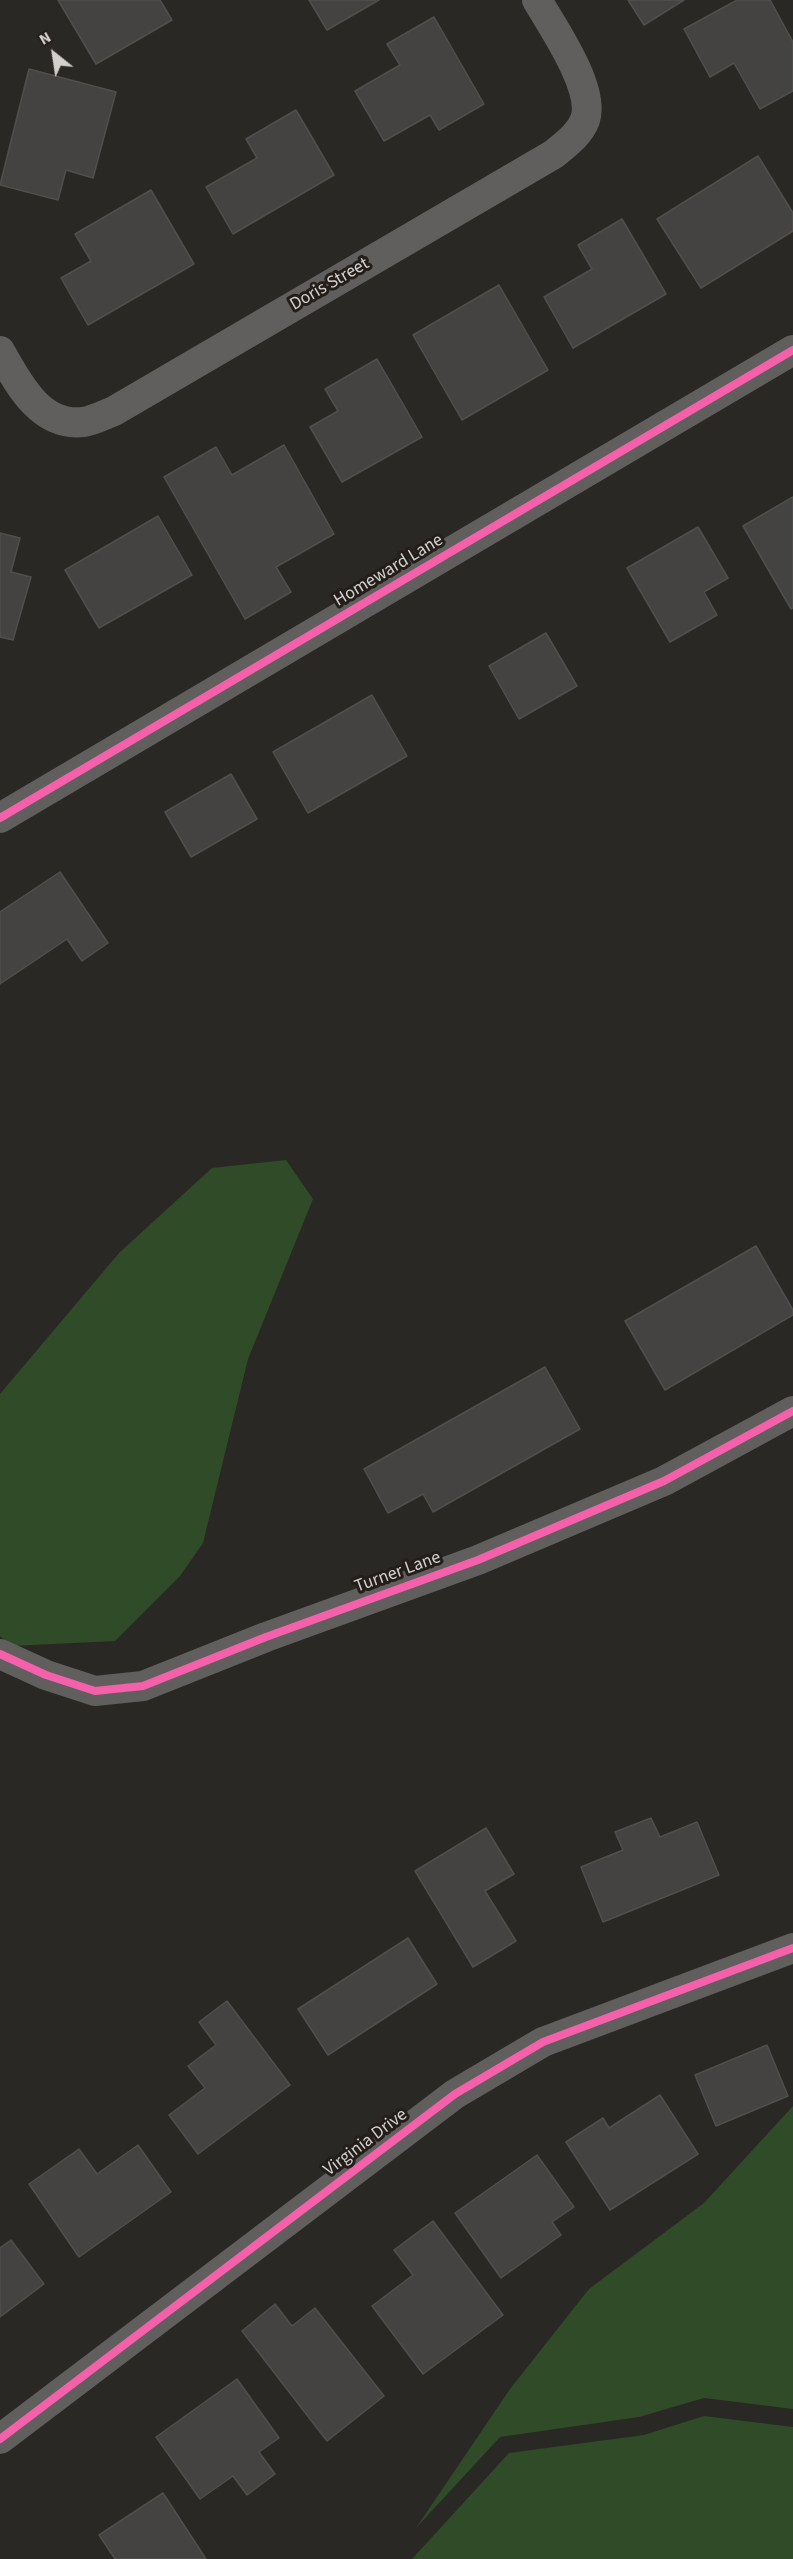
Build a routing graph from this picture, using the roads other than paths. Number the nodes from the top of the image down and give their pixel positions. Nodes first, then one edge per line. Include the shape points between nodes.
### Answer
1 (537, 0) edge
2 (793, 350) edge
3 (0, 351) edge
4 (0, 818) edge
5 (793, 1411) edge
6 (0, 1654) edge
7 (793, 1948) edge
8 (0, 2439) edge

1 - 3 street, Doris Street via 576,66 585,95 585,118 574,137 554,154 114,411 83,422 58,420 32,403
2 - 4 street, Homeward Lane
5 - 6 street, Turner Lane via 654,1486 478,1560 143,1686 95,1691
7 - 8 street, Virginia Drive via 543,2042 455,2094

